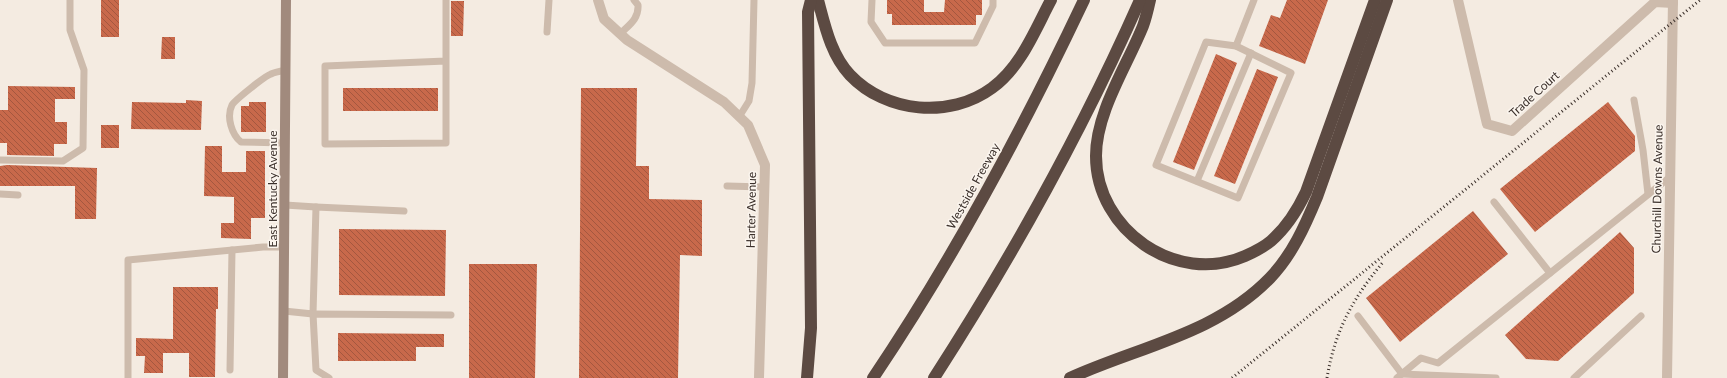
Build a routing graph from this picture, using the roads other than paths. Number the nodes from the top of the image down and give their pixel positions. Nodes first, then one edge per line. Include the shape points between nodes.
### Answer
1 (70, 0) edge
2 (286, 0) edge
3 (446, 0) edge
4 (549, 0) edge
5 (598, 0) edge
6 (634, 0) edge
7 (754, 0) edge
8 (811, 0) edge
9 (818, 0) edge
10 (872, 0) edge
11 (993, 0) edge
12 (1051, 0) edge
13 (1084, 0) edge
14 (1140, 0) edge
15 (1150, 0) edge
16 (1254, 0) edge
17 (1375, 0) edge
18 (1387, 0) edge
19 (1458, 0) edge
20 (1673, 1) edge
21 (548, 32) dead end
22 (620, 34) junction
23 (1236, 46) junction
24 (1251, 53) junction
25 (446, 61) junction
26 (286, 70) junction
27 (1634, 100) dead end
28 (739, 117) junction
29 (285, 143) junction
30 (0, 160) edge
31 (1670, 176) junction
32 (1197, 181) junction
33 (727, 186) dead end
34 (764, 187) junction
35 (0, 194) edge
36 (1648, 194) junction
37 (18, 195) dead end
38 (1494, 202) dead end
39 (285, 205) junction
40 (316, 207) junction
41 (404, 211) dead end
42 (284, 247) junction
43 (232, 250) junction
44 (1550, 273) junction
45 (284, 311) junction
46 (313, 314) junction
47 (451, 315) dead end
48 (1358, 316) dead end
49 (1641, 316) dead end
50 (230, 370) dead end
51 (1400, 376) edge
52 (128, 378) edge
53 (283, 378) edge
54 (329, 378) edge
55 (759, 378) edge
56 (807, 378) edge
57 (873, 378) edge
58 (934, 378) edge
59 (1070, 378) edge
60 (1496, 378) edge
61 (1574, 378) edge
62 (1667, 378) edge

1 - 30 lane via 70,30 84,70 83,148 63,161
2 - 26 street, East Kentucky Avenue
3 - 25 lane
4 - 21 lane
5 - 22 street, Harter Avenue via 604,19
6 - 22 lane via 638,5 637,14 634,21
7 - 28 lane via 752,83 749,101
8 - 56 highway via 808,12 811,328
9 - 12 highway via 826,32 836,56 850,75 881,97 909,106 935,108 953,106 992,88 1011,70
10 - 11 lane via 872,22 885,43 975,43 993,6
13 - 57 highway, Westside Freeway via 1047,78 971,220 932,287
14 - 58 highway via 1089,108 1043,195 975,315
15 - 17 highway via 1143,25 1106,110 1098,136 1099,178 1104,199 1128,234 1148,248 1179,261 1216,264 1235,260 1270,241 1297,210 1306,192
16 - 23 lane
18 - 59 highway via 1318,197 1304,228 1270,278 1246,301 1218,319
19 - 20 street, Trade Court via 1487,124 1512,130 1655,2
20 - 31 street, Churchill Downs Avenue
22 - 28 street, Harter Avenue via 724,102
23 - 24 lane
23 - 32 lane via 1206,42 1156,165
24 - 32 lane
24 - 32 lane via 1291,73 1238,198
25 - 25 lane via 446,142 325,144 325,66
26 - 29 street, East Kentucky Avenue
26 - 29 lane via 270,74 238,100 232,106 230,117 232,131 241,142
27 - 36 lane via 1644,150
28 - 34 street, Harter Avenue via 748,126 765,165
29 - 39 street, East Kentucky Avenue
31 - 36 lane
31 - 62 street, Churchill Downs Avenue
33 - 34 lane
34 - 55 street, Harter Avenue
35 - 37 lane
36 - 44 lane
38 - 44 lane
39 - 40 lane
39 - 42 street, East Kentucky Avenue
40 - 41 lane
40 - 46 lane
42 - 43 lane
42 - 45 street, East Kentucky Avenue
43 - 50 lane
43 - 52 lane via 128,260
44 - 51 lane via 1438,363 1421,358
45 - 46 lane
45 - 53 street, East Kentucky Avenue
46 - 47 lane
46 - 54 lane via 316,370
48 - 51 lane
49 - 61 lane
51 - 60 lane

